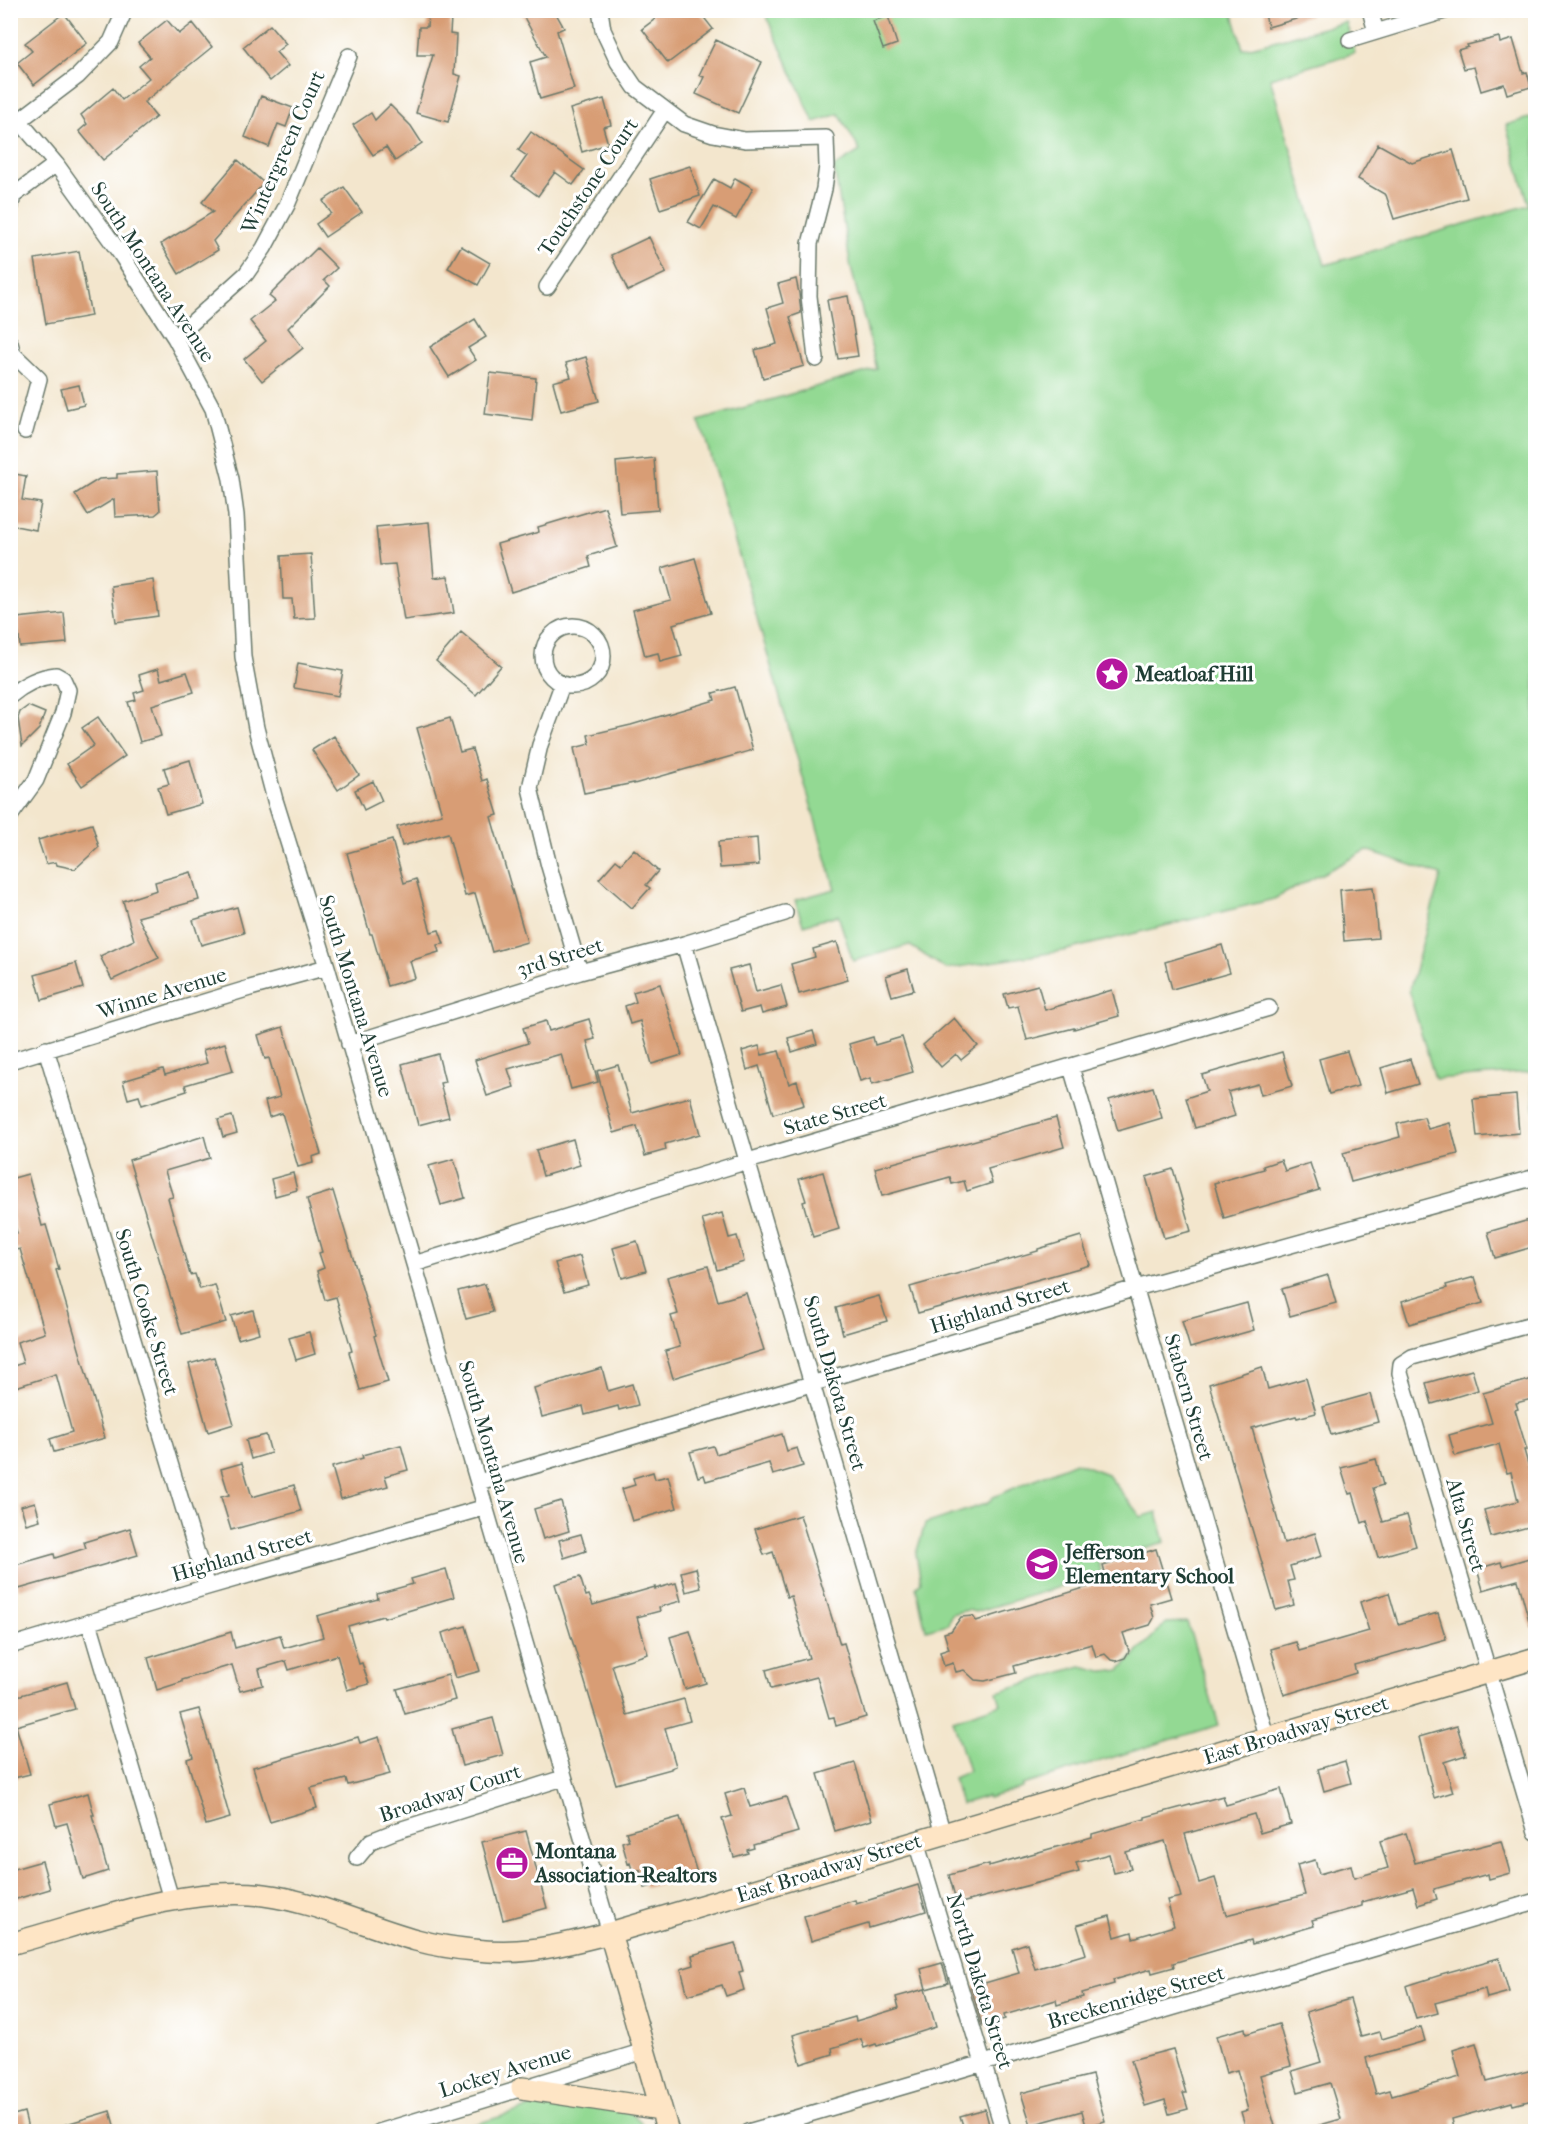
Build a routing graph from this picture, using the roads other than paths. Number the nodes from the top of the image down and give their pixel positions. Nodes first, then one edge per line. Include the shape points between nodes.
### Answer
1 (125, 10) edge
2 (600, 10) edge
3 (1370, 10) edge
4 (1448, 10) edge
5 (1376, 32) junction
6 (1350, 40) dead end
7 (349, 56) dead end
8 (665, 110) junction
9 (15, 115) edge
10 (56, 164) junction
11 (10, 209) edge
12 (547, 287) dead end
13 (176, 338) junction
14 (10, 343) edge
15 (816, 358) dead end
16 (25, 431) dead end
17 (562, 685) junction
18 (10, 696) edge
19 (10, 816) edge
20 (785, 914) dead end
21 (684, 944) junction
22 (327, 967) junction
23 (580, 972) junction
24 (1269, 1008) dead end
25 (349, 1044) junction
26 (46, 1049) junction
27 (10, 1061) edge
28 (1071, 1067) junction
29 (748, 1161) junction
30 (1536, 1177) edge
31 (414, 1264) junction
32 (1136, 1288) junction
33 (1536, 1323) edge
34 (813, 1384) junction
35 (479, 1482) junction
36 (486, 1507) junction
37 (207, 1587) junction
38 (90, 1622) junction
39 (10, 1646) edge
40 (1536, 1658) edge
41 (1488, 1673) junction
42 (1267, 1739) junction
43 (563, 1778) junction
44 (1536, 1832) edge
45 (943, 1834) junction
46 (916, 1842) junction
47 (357, 1858) dead end
48 (171, 1899) junction
49 (1536, 1901) edge
50 (610, 1933) junction
51 (10, 1944) edge
52 (644, 2051) junction
53 (983, 2064) junction
54 (522, 2088) junction
55 (661, 2109) junction
56 (379, 2132) edge
57 (668, 2132) edge
58 (748, 2132) edge
59 (1004, 2132) edge

1 - 9 street via 111,42 78,76
2 - 8 street via 603,30 618,62 635,87
3 - 5 street
4 - 5 street
5 - 6 street
7 - 13 street, Wintergreen Court via 287,205 264,248 246,274
8 - 12 street, Touchstone Court
8 - 15 street via 684,124 745,140 826,138 824,189 810,244 809,296
9 - 10 street, South Montana Avenue
10 - 11 street via 13,196
10 - 13 street, South Montana Avenue
13 - 22 street, South Montana Avenue via 213,409 224,444 236,515 239,622 249,693 275,800
14 - 16 street via 13,354 39,379
17 - 17 street via 585,685 600,671 603,652 595,635 587,629 559,629 546,643 543,663
17 - 23 street via 540,745 530,788
18 - 19 street via 41,677 56,675 68,690 36,780
20 - 21 street, 3rd Street
21 - 23 street, 3rd Street
21 - 29 street, South Dakota Street
22 - 25 street, South Montana Avenue
22 - 26 street, Winne Avenue
23 - 25 street, 3rd Street
24 - 28 street, State Street
25 - 31 street, South Montana Avenue
26 - 27 street, Winne Avenue
26 - 37 street, South Cooke Street
28 - 29 street, State Street
28 - 32 street, Stabern Street
29 - 31 street, State Street
29 - 34 street, South Dakota Street
30 - 32 street, Highland Street
31 - 35 street, South Montana Avenue
32 - 34 street, Highland Street
32 - 42 street, Stabern Street
33 - 41 street, Alta Street via 1412,1357 1401,1364 1400,1373
34 - 35 street, Highland Street
34 - 45 street, South Dakota Street
35 - 36 street, South Montana Avenue
36 - 37 street, Highland Street
36 - 43 street, South Montana Avenue
37 - 38 street, Highland Street
38 - 39 street, Highland Street
38 - 48 street
40 - 41 street, East Broadway Street
41 - 42 street, East Broadway Street
41 - 44 street, Alta Street
42 - 45 street, East Broadway Street
43 - 47 street, Broadway Court via 396,1830 371,1841
43 - 50 street, South Montana Avenue
45 - 46 street, East Broadway Street
46 - 50 street, East Broadway Street
46 - 53 street, North Dakota Street
48 - 50 street, East Broadway Street via 230,1894 304,1902 417,1940 450,1947 528,1950
48 - 51 street, East Broadway Street
49 - 53 street, Breckenridge Street
50 - 52 street
52 - 54 street, Lockey Avenue
52 - 55 street
53 - 58 street, Breckenridge Street
53 - 59 street, North Dakota Street
54 - 55 street
54 - 56 street, Lockey Avenue
55 - 57 street

